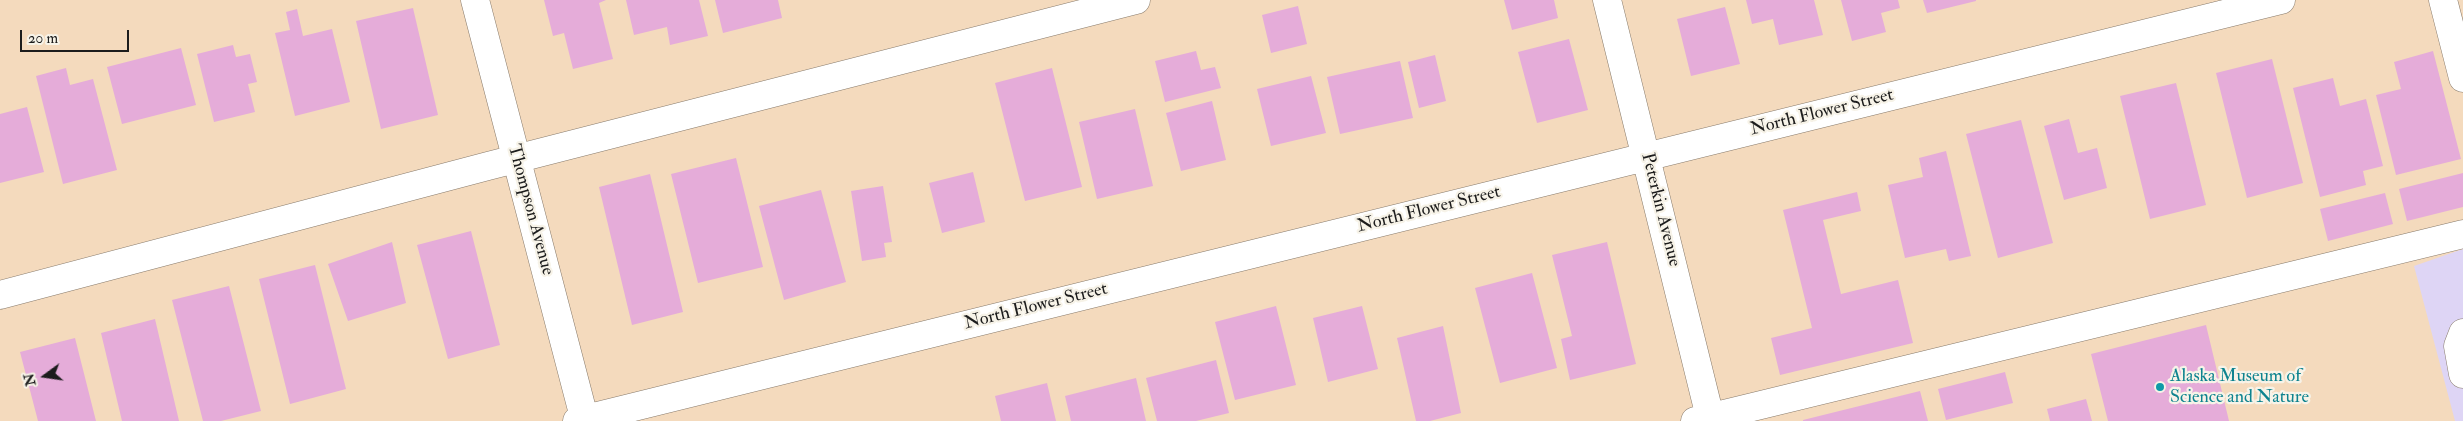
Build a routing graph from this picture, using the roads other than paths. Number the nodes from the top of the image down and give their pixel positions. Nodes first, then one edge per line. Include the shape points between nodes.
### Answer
1 (475, 0) edge
2 (1136, 0) edge
3 (1607, 0) edge
4 (2281, 0) edge
5 (2443, 0) edge
6 (2463, 78) edge
7 (1647, 156) junction
8 (517, 159) junction
9 (2463, 234) edge
10 (0, 295) edge
11 (2463, 333) edge
12 (2463, 374) edge
13 (582, 420) edge
14 (1706, 420) edge

1 - 8 street, Thompson Avenue
2 - 8 street
3 - 7 street, Peterkin Avenue
4 - 7 street, North Flower Street
5 - 6 street
7 - 13 street, North Flower Street
7 - 14 street, Peterkin Avenue
8 - 10 street
8 - 13 street, Thompson Avenue
9 - 14 street
11 - 12 street via 2458,346

